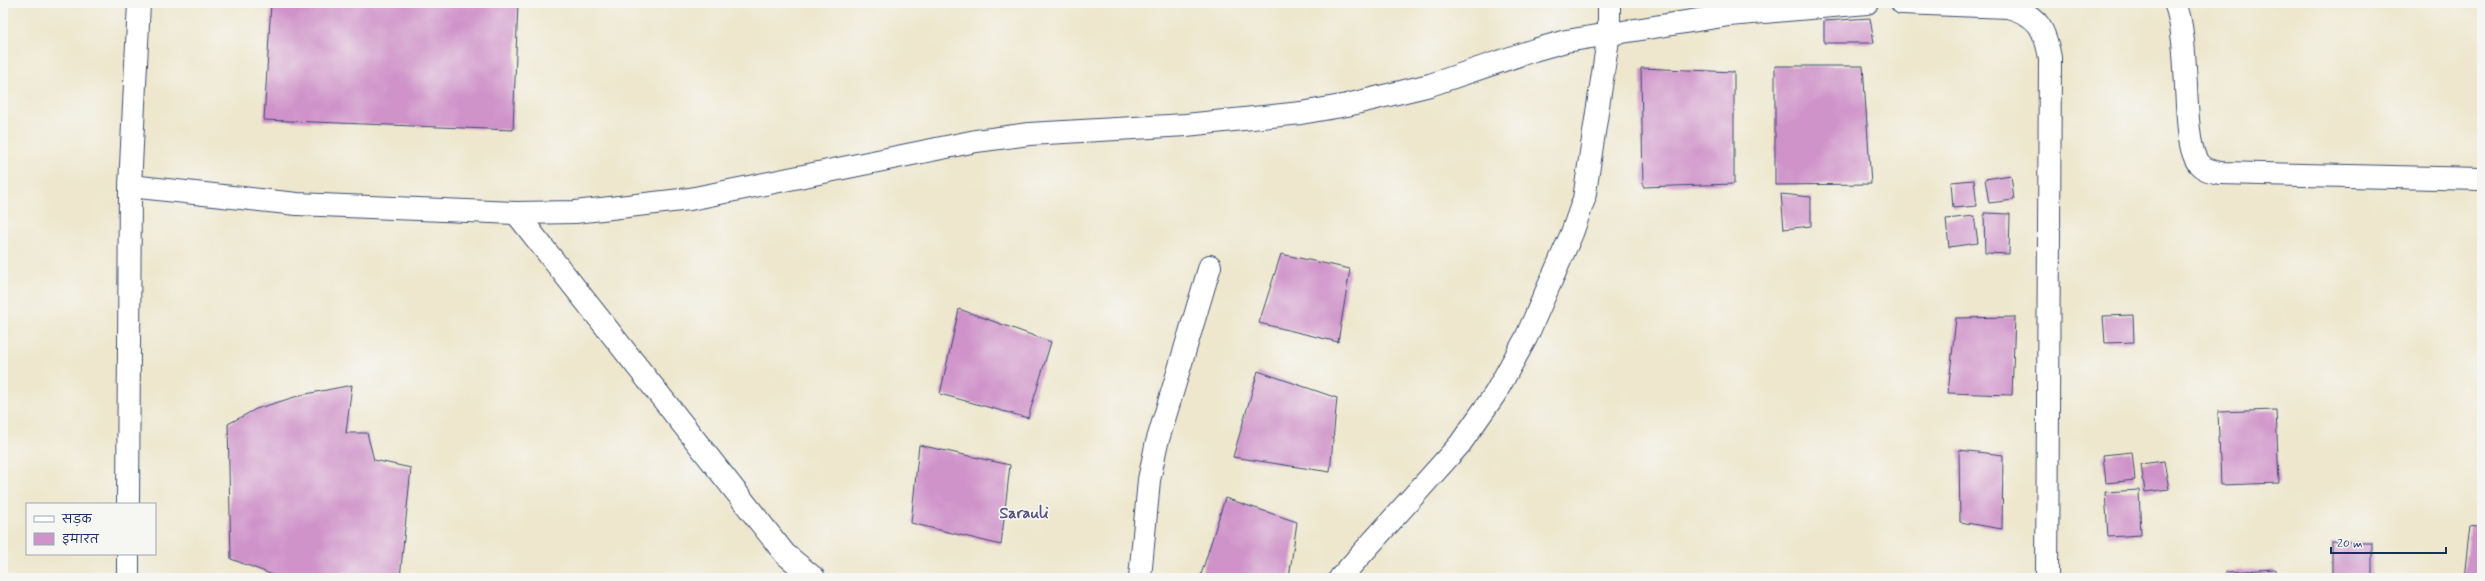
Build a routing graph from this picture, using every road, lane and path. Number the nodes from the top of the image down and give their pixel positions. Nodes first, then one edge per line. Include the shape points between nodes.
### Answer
1 (139, 3) edge
2 (1609, 3) edge
3 (1867, 3) edge
4 (1902, 3) edge
5 (2175, 3) edge
6 (1729, 9) edge
7 (2036, 11) edge
8 (1609, 32) junction
9 (2482, 180) edge
10 (130, 186) junction
11 (516, 213) junction
12 (1210, 266) dead end
13 (128, 503) edge
14 (128, 555) edge
15 (128, 578) edge
16 (814, 578) edge
17 (1140, 578) edge
18 (1340, 578) edge
19 (2047, 578) edge

1 - 10 street
2 - 8 street
3 - 6 street
4 - 7 street via 2008,7
5 - 9 street via 2180,25 2193,152 2198,163 2206,170 2228,173
6 - 8 street
7 - 19 street via 2047,40 2050,58
8 - 11 street via 1534,50 1461,76 1388,96 1301,113 1186,125 1029,134 976,141 690,199 575,212
8 - 18 street via 1584,199 1572,233 1526,338 1495,394 1460,444
10 - 11 street via 297,204
10 - 13 street
11 - 16 street via 784,554
12 - 17 street via 1156,446 1149,480
14 - 15 street

